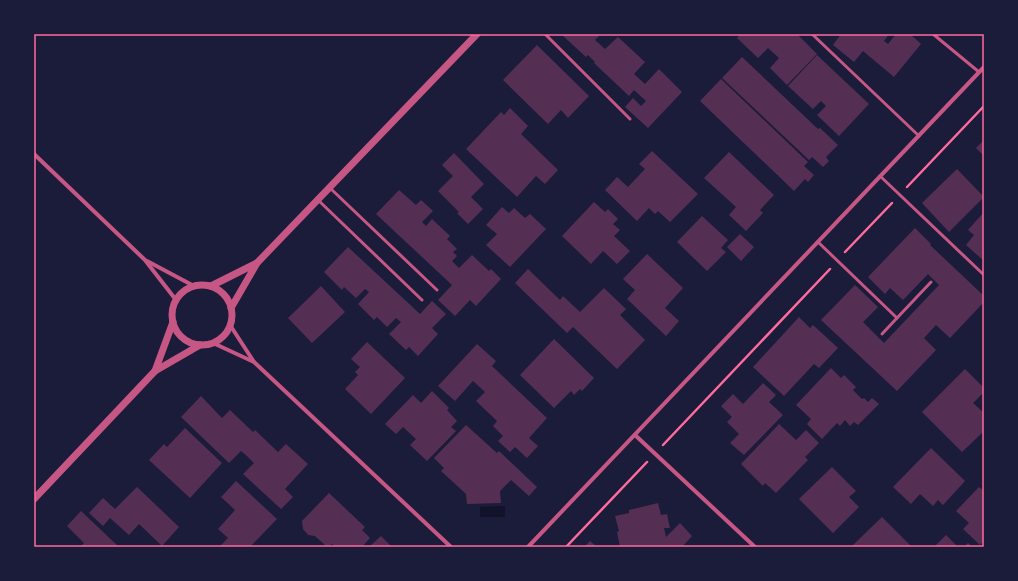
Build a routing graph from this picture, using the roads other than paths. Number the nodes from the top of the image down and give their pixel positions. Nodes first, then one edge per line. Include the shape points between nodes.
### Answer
1 (477, 34) edge
2 (545, 34) edge
3 (812, 34) edge
4 (933, 34) edge
5 (984, 67) edge
6 (979, 72) junction
7 (630, 119) dead end
8 (919, 136) junction
9 (34, 154) edge
10 (880, 176) junction
11 (330, 188) junction
12 (317, 200) junction
13 (818, 242) junction
14 (145, 260) junction
15 (257, 263) junction
16 (984, 275) edge
17 (931, 282) dead end
18 (194, 286) junction
19 (210, 286) junction
20 (437, 290) dead end
21 (176, 300) junction
22 (422, 300) dead end
23 (231, 308) junction
24 (897, 318) junction
25 (173, 322) junction
26 (230, 325) junction
27 (882, 334) dead end
28 (212, 343) junction
29 (200, 345) junction
30 (254, 362) junction
31 (155, 371) junction
32 (635, 435) junction
33 (34, 499) edge
34 (451, 547) edge
35 (528, 547) edge
36 (755, 547) edge

1 - 11 street
2 - 7 lane
3 - 8 lane
4 - 6 lane
5 - 6 street
6 - 8 street
8 - 10 street
9 - 14 street
10 - 13 street
10 - 16 lane
11 - 12 street
11 - 20 lane
12 - 15 street
12 - 22 lane
13 - 24 lane
13 - 32 street
14 - 18 street
14 - 21 street
15 - 19 street
15 - 23 street
17 - 24 lane
18 - 19 street
18 - 21 street via 180,294
19 - 23 street via 227,298
21 - 25 street via 172,311
23 - 26 street
24 - 27 lane
25 - 29 street via 183,338
25 - 31 street
26 - 28 street via 226,333
26 - 30 street
28 - 29 street
28 - 30 street
29 - 31 street
30 - 34 street
31 - 33 street
32 - 35 street
32 - 36 street

